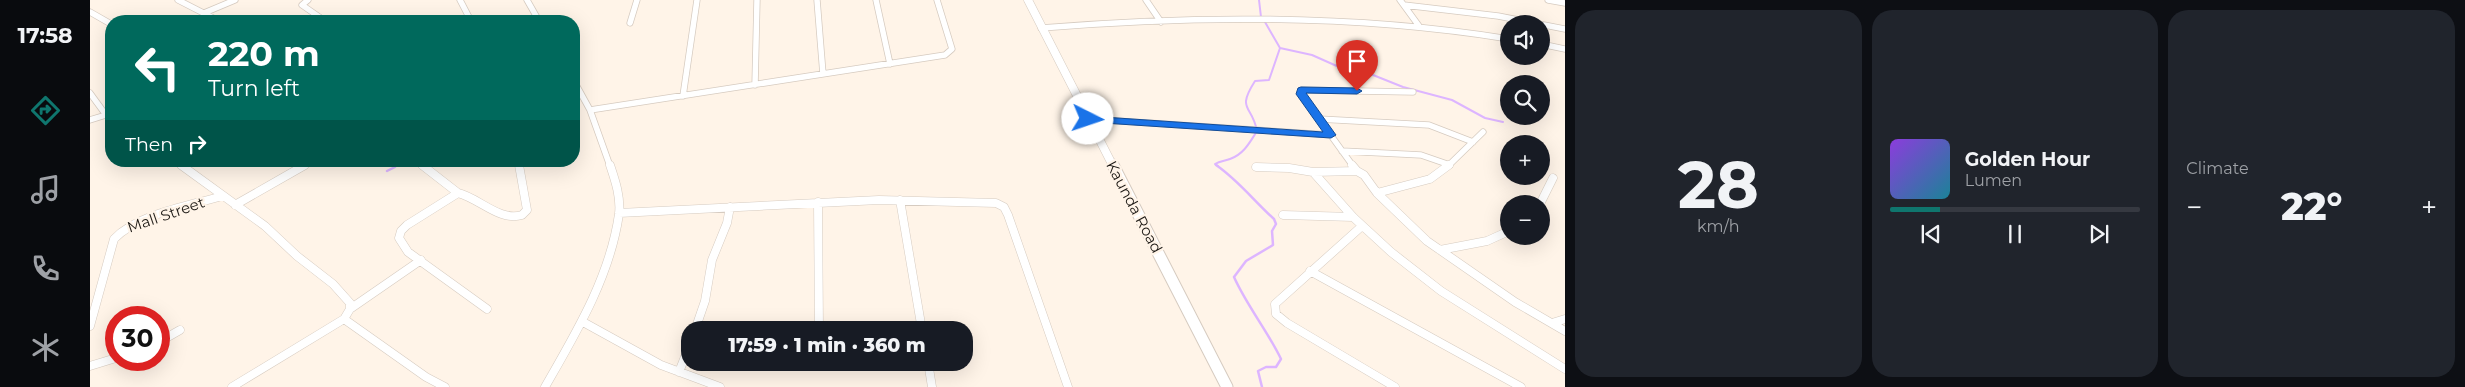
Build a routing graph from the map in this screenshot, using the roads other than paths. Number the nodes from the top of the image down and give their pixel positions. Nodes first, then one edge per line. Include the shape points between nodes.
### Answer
1 (178, 0) edge
2 (235, 0) edge
3 (308, 0) edge
4 (460, 0) edge
5 (527, 0) edge
6 (637, 0) edge
7 (697, 0) edge
8 (758, 0) edge
9 (817, 0) edge
10 (876, 0) edge
11 (937, 0) edge
12 (1028, 0) edge
13 (1146, 0) edge
14 (1400, 0) edge
15 (1548, 0) edge
16 (1565, 3) edge
17 (1404, 6) junction
18 (90, 12) edge
19 (204, 13) junction
20 (208, 15) edge
21 (315, 15) edge
22 (467, 15) edge
23 (536, 15) edge
24 (105, 21) edge
25 (1161, 22) junction
26 (630, 23) dead end
27 (1419, 26) junction
28 (1041, 28) junction
29 (1565, 28) edge
30 (1500, 38) edge
31 (1550, 46) edge
32 (1565, 49) edge
33 (890, 64) junction
34 (823, 74) junction
35 (755, 85) junction
36 (580, 92) edge
37 (1413, 92) dead end
38 (90, 93) edge
39 (682, 96) junction
40 (590, 110) junction
41 (105, 111) edge
42 (105, 117) edge
43 (1088, 119) junction
44 (1319, 119) junction
45 (90, 120) edge
46 (1483, 132) dead end
47 (1331, 135) junction
48 (1473, 142) junction
49 (1342, 151) junction
50 (1450, 165) junction
51 (184, 167) edge
52 (301, 167) edge
53 (425, 167) edge
54 (519, 167) edge
55 (1256, 167) dead end
56 (1313, 172) junction
57 (1357, 172) junction
58 (1553, 178) dead end
59 (458, 193) junction
60 (1377, 193) junction
61 (1544, 195) edge
62 (222, 196) junction
63 (900, 200) junction
64 (818, 202) junction
65 (235, 204) junction
66 (730, 207) junction
67 (619, 212) junction
68 (1283, 215) dead end
69 (1353, 217) junction
70 (1362, 226) junction
71 (1500, 235) edge
72 (1440, 250) junction
73 (421, 260) junction
74 (1310, 270) junction
75 (350, 309) junction
76 (487, 309) dead end
77 (344, 319) junction
78 (1565, 319) edge
79 (698, 321) edge
80 (819, 321) edge
81 (920, 321) edge
82 (583, 322) junction
83 (1552, 323) junction
84 (90, 326) edge
85 (180, 330) dead end
86 (1565, 331) edge
87 (170, 336) edge
88 (105, 361) edge
89 (90, 366) edge
90 (681, 367) edge
91 (1565, 369) edge
92 (928, 371) edge
93 (679, 372) junction
94 (232, 387) edge
95 (445, 387) edge
96 (545, 387) edge
97 (720, 387) edge
98 (932, 387) edge
99 (1068, 387) edge
100 (1227, 387) edge
101 (1395, 387) edge
102 (1521, 387) edge

1 - 19 street
2 - 19 street
3 - 21 street via 302,6
4 - 22 street
5 - 23 street
6 - 26 street
7 - 39 street
8 - 35 street
9 - 34 street
10 - 33 street
11 - 33 street via 952,51 936,57
12 - 28 main road, Kaunda Road
13 - 25 street
14 - 17 street
15 - 16 street
17 - 27 street
17 - 29 street via 1498,16
18 - 24 street
19 - 20 street
25 - 27 street via 1337,21
25 - 28 street via 1108,22
27 - 30 street
28 - 43 main road, Kaunda Road
31 - 32 street
33 - 34 street
34 - 35 street
35 - 39 street
36 - 40 street
37 - 44 street via 1301,90
38 - 41 street
39 - 40 street
40 - 67 street via 614,177
42 - 45 street
43 - 47 street
43 - 100 main road, Kaunda Road
44 - 47 street
44 - 48 street via 1429,125
46 - 48 street
47 - 49 street
48 - 50 street
49 - 50 street via 1421,155
49 - 57 street
50 - 60 street via 1430,179
51 - 62 street
52 - 65 street
53 - 59 street
54 - 59 street via 527,210 519,217 507,216
55 - 56 street
56 - 57 street
56 - 69 street
57 - 60 street via 1364,175
58 - 61 street
59 - 73 street via 401,231 399,238 404,248
60 - 72 street
62 - 65 street
62 - 84 street, Mall Street via 139,222 119,233 114,239
63 - 64 street
63 - 81 street
63 - 99 street via 996,203 1004,207
64 - 66 street
64 - 80 street
65 - 75 street via 333,284 350,303
66 - 67 street
66 - 79 street via 712,260
67 - 82 street via 599,285
68 - 69 street
69 - 70 street
70 - 74 street
70 - 91 street via 1441,291
71 - 72 street via 1487,241
72 - 83 street
73 - 75 street
73 - 76 street
74 - 101 street via 1275,304 1276,314
74 - 102 street
75 - 77 street
77 - 94 street
77 - 95 street
78 - 83 street
82 - 93 street
82 - 96 street
83 - 86 street
85 - 87 street
88 - 89 street
90 - 93 street
92 - 98 street
93 - 97 street

